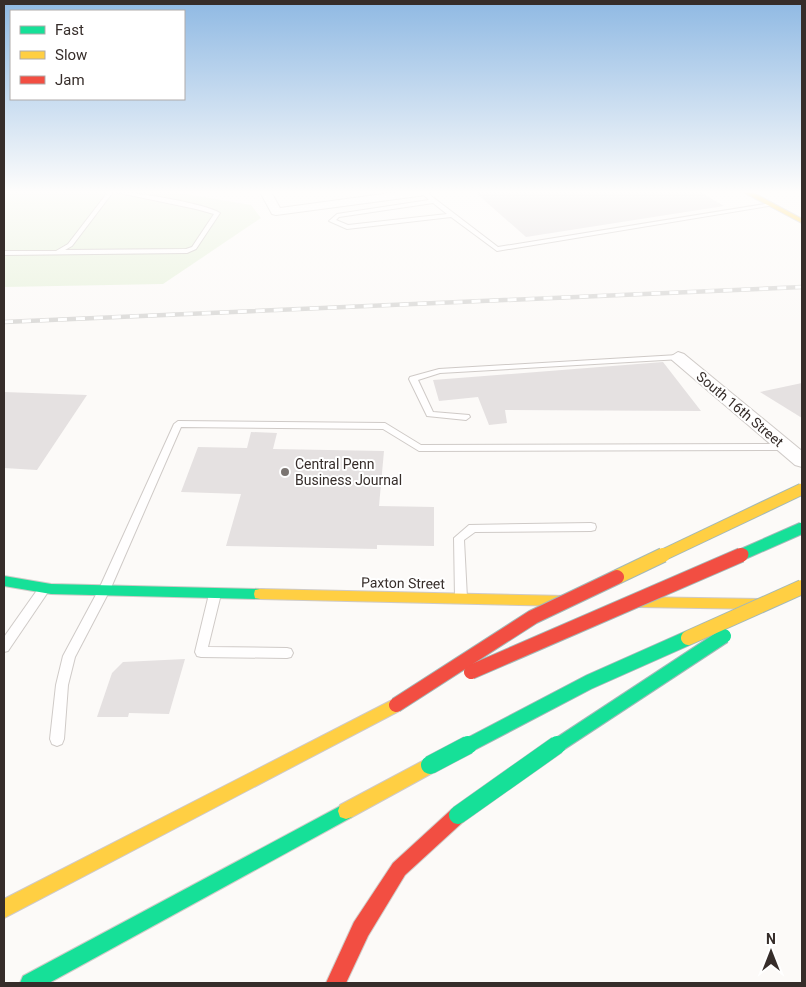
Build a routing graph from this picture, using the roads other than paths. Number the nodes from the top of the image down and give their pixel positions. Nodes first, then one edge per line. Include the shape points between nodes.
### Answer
1 (75, 238) edge
2 (201, 238) edge
3 (482, 238) edge
4 (565, 238) edge
5 (58, 252) junction
6 (4, 253) edge
7 (678, 357) joint
8 (466, 417) dead end
9 (786, 447) junction
10 (802, 461) edge
11 (802, 489) edge
12 (591, 527) dead end
13 (802, 528) edge
14 (4, 581) edge
15 (802, 587) edge
16 (45, 588) junction
17 (104, 590) junction
18 (802, 592) edge
19 (215, 593) junction
20 (460, 599) junction
21 (792, 604) dead end
22 (4, 647) edge
23 (287, 653) dead end
24 (396, 705) junction
25 (57, 739) dead end
26 (4, 909) edge
27 (30, 983) edge
28 (336, 983) edge

1 - 5 lane
2 - 5 lane via 194,248 187,251
3 - 4 lane via 497,249
5 - 6 lane
7 - 8 lane via 439,371 413,378 430,414
7 - 9 street, South 16th Street
9 - 10 street, South 16th Street
9 - 17 lane via 419,448 385,426 178,424
11 - 24 main road, bridge via 532,618
12 - 20 lane via 473,528 459,538
13 - 24 main road, bridge
14 - 16 main road, Paxton Street
15 - 27 main road, bridge via 589,682
16 - 17 main road, Paxton Street
16 - 22 lane
17 - 19 main road, Paxton Street
17 - 25 lane via 69,656 62,686
18 - 28 main road, bridge via 757,614 515,772 458,815 399,870 361,929
19 - 20 main road, Paxton Street
19 - 23 lane via 201,652
20 - 21 main road, Paxton Street
24 - 26 main road

